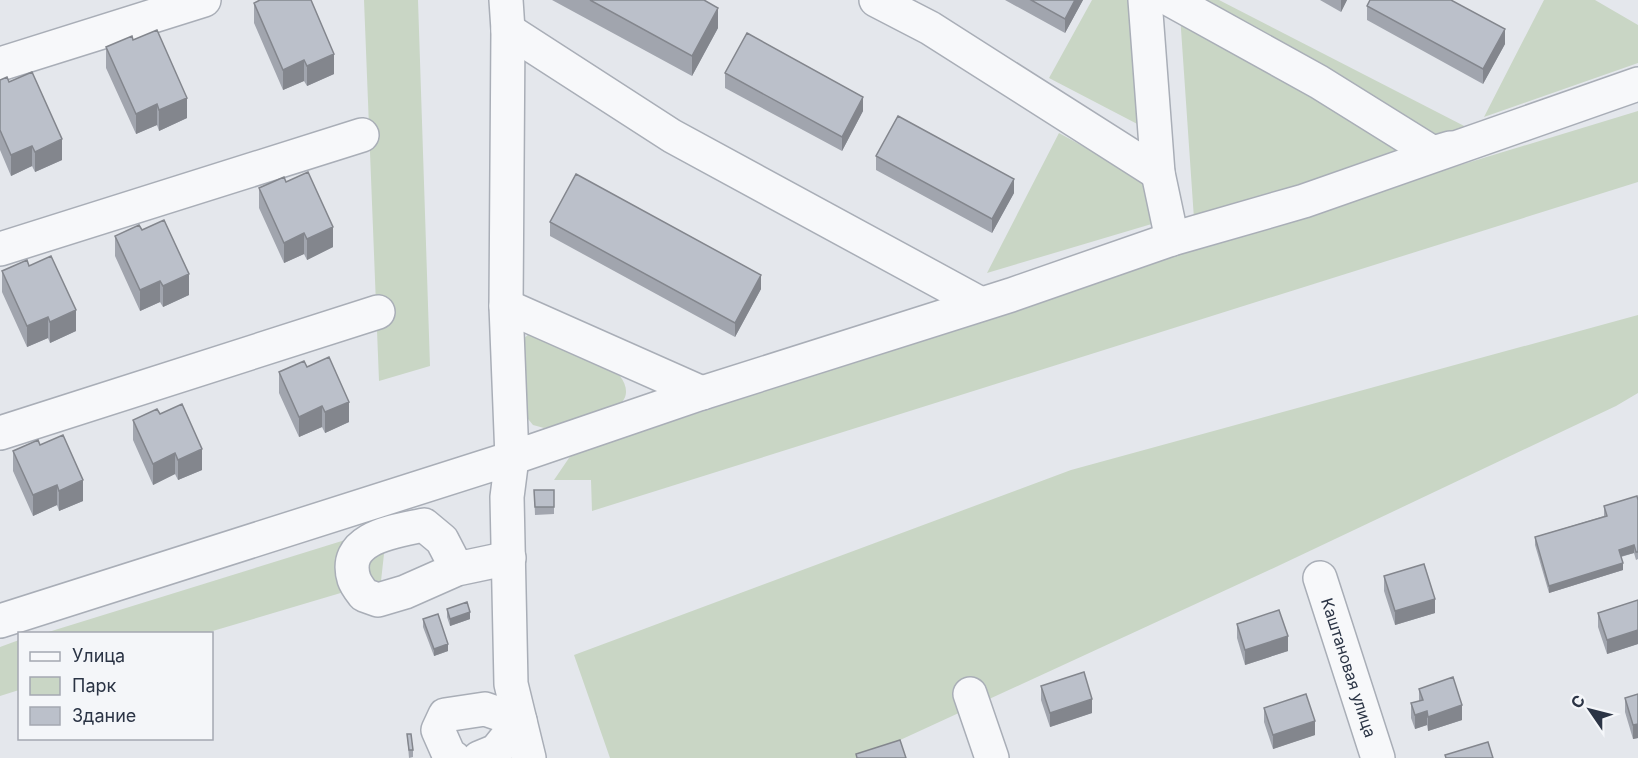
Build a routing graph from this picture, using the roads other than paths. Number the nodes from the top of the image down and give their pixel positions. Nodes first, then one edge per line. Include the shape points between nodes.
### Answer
1 (204, 0) edge
2 (876, 0) edge
3 (1145, 0) edge
4 (1171, 0) edge
5 (507, 15) edge
6 (0, 64) edge
7 (1638, 84) edge
8 (1502, 132) junction
9 (362, 135) dead end
10 (1158, 173) junction
11 (1172, 239) junction
12 (0, 249) edge
13 (981, 304) junction
14 (506, 306) junction
15 (378, 312) dead end
16 (702, 393) junction
17 (0, 433) edge
18 (512, 458) junction
19 (509, 558) junction
20 (457, 568) dead end
21 (1320, 578) dead end
22 (0, 621) edge
23 (970, 694) dead end
24 (520, 721) junction
25 (454, 758) edge
26 (479, 758) edge
27 (529, 758) edge
28 (992, 758) edge
29 (1378, 758) edge

1 - 6 street
2 - 10 street via 930,28
3 - 10 street
4 - 8 street via 1319,82 1433,153
5 - 13 street via 672,136
5 - 14 street
7 - 8 street
8 - 11 street via 1304,201
9 - 12 street
10 - 11 street
11 - 13 street
13 - 16 street
14 - 16 street
14 - 18 street
15 - 17 street
16 - 18 street
18 - 19 street via 507,497
18 - 22 street
19 - 20 street
19 - 24 street via 511,684
21 - 29 street, Каштановая улица
23 - 28 street
24 - 25 street via 484,709 445,715 438,730
24 - 26 street via 496,751
24 - 27 street

